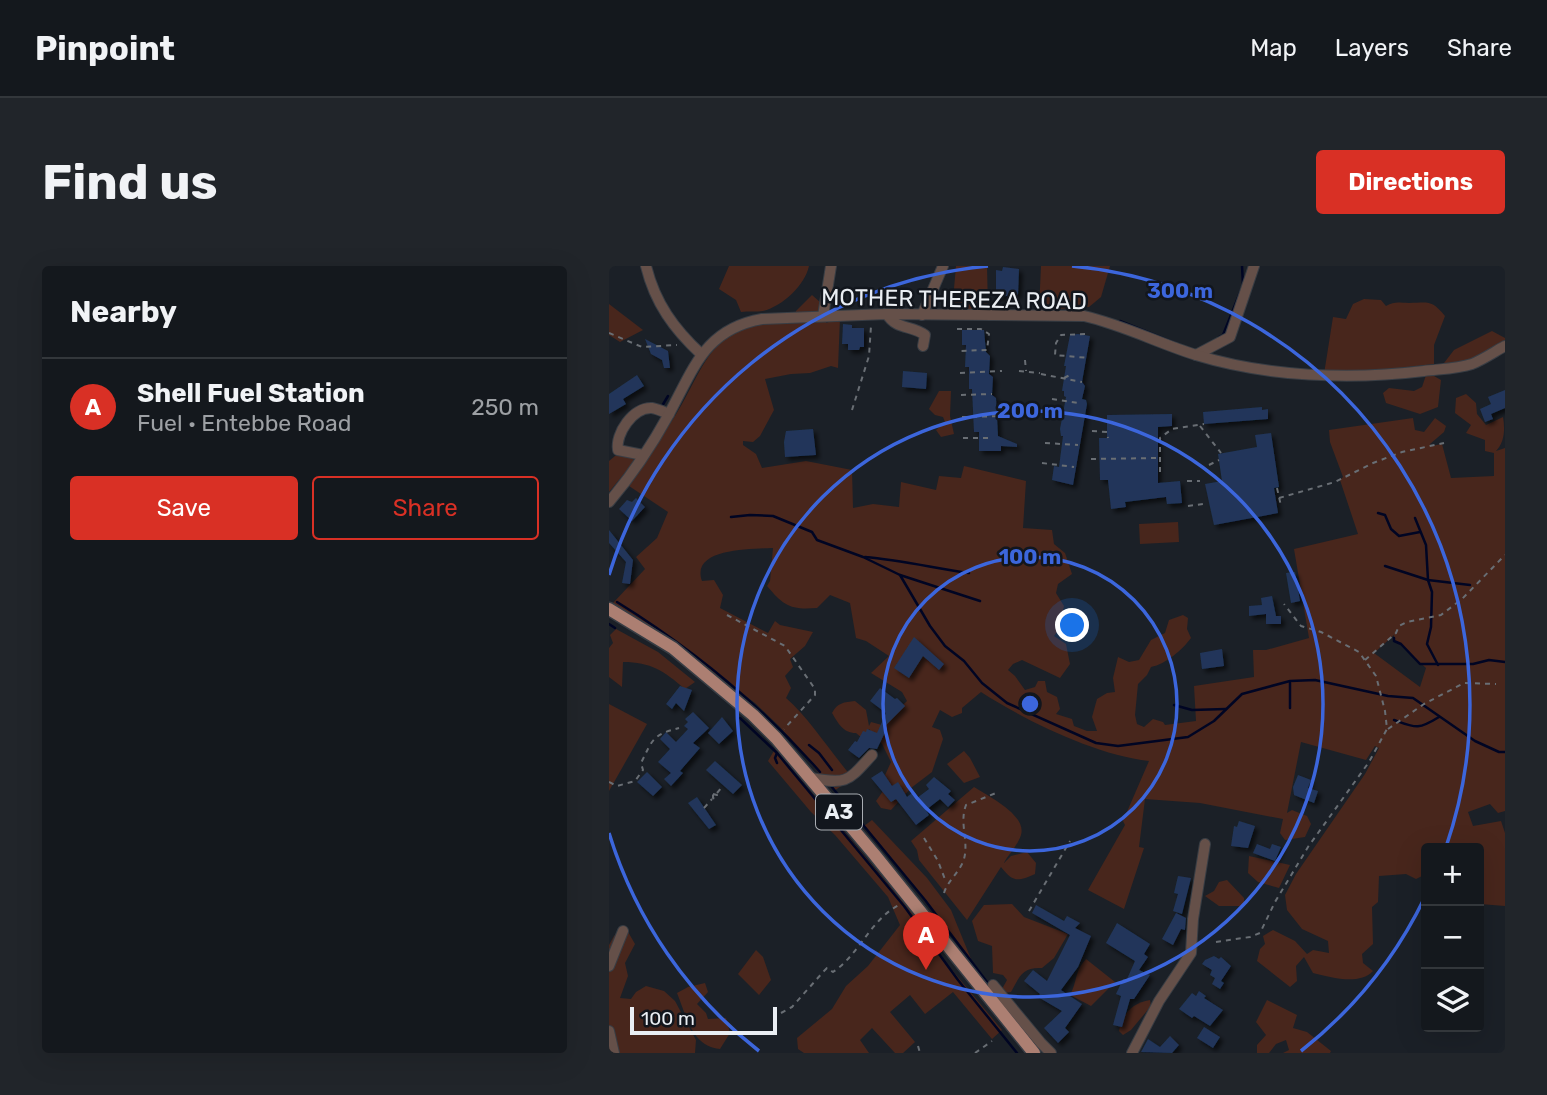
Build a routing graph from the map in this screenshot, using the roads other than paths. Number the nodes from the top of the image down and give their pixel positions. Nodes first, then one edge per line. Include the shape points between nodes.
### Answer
1 (646, 266) edge
2 (831, 266) edge
3 (943, 266) edge
4 (1254, 266) edge
5 (887, 314) junction
6 (922, 315) junction
7 (823, 316) junction
8 (923, 346) dead end
9 (1505, 346) edge
10 (701, 354) junction
11 (1196, 355) junction
12 (669, 414) junction
13 (643, 455) junction
14 (609, 502) edge
15 (609, 608) edge
16 (872, 755) dead end
17 (811, 778) junction
18 (1205, 844) dead end
19 (622, 931) dead end
20 (609, 966) edge
21 (993, 985) dead end
22 (609, 1031) edge
23 (614, 1053) edge
24 (1034, 1053) edge
25 (1051, 1053) edge
26 (1132, 1053) edge

1 - 10 street via 670,322
2 - 7 street
3 - 6 street
4 - 11 street via 1230,337
5 - 6 street, MOTHER THEREZA ROAD
5 - 7 street, MOTHER THEREZA ROAD
5 - 8 street via 898,326 921,331
6 - 11 street, MOTHER THEREZA ROAD via 1084,316
7 - 10 street, MOTHER THEREZA ROAD via 744,322
9 - 11 street, MOTHER THEREZA ROAD via 1463,366 1359,376 1243,366
10 - 12 street, MOTHER THEREZA ROAD
12 - 13 street, MOTHER THEREZA ROAD
12 - 13 street via 643,410 626,424 618,438 618,450
13 - 14 street, MOTHER THEREZA ROAD
15 - 17 main road, A3 via 673,648 718,684 754,715
16 - 17 street via 842,782
17 - 24 main road, A3
18 - 26 street via 1191,953
19 - 20 street
21 - 25 street
22 - 23 street

